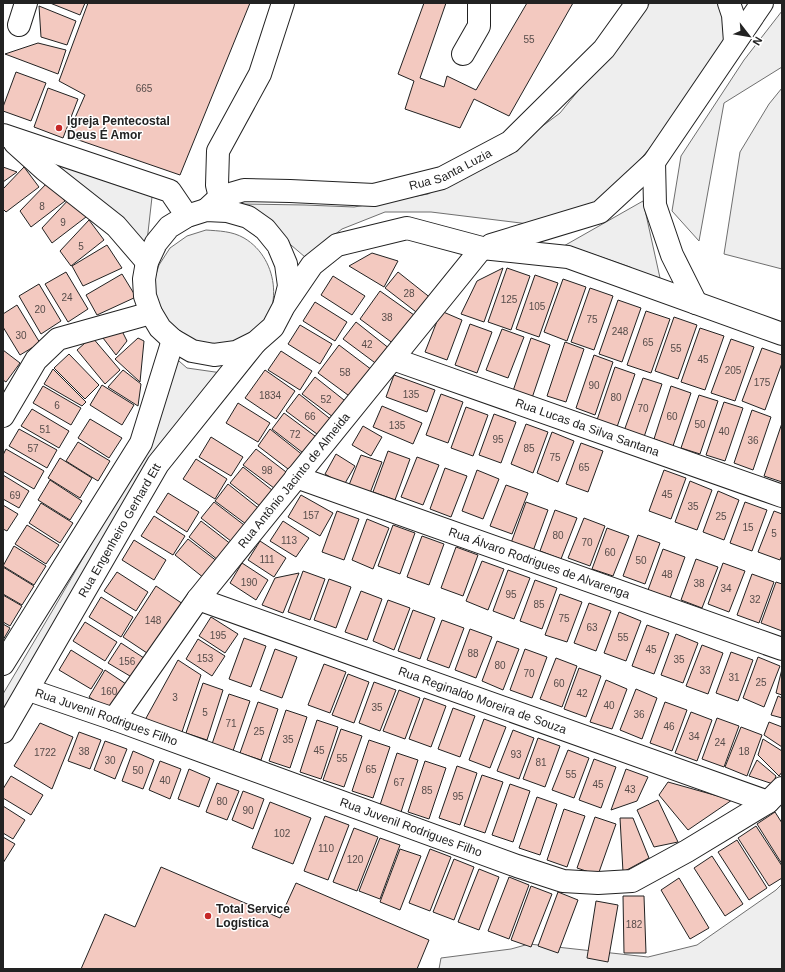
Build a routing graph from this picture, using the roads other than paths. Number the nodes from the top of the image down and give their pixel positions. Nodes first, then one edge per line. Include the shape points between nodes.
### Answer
1 (26, 3) edge
2 (283, 3) edge
3 (479, 3) edge
4 (637, 3) edge
5 (729, 3) edge
6 (762, 3) edge
7 (19, 26) dead end
8 (735, 42) junction
9 (463, 54) dead end
10 (7, 136) edge
11 (654, 162) junction
12 (204, 208) junction
13 (482, 248) junction
14 (147, 262) junction
15 (696, 303) junction
16 (284, 306) junction
17 (151, 313) junction
18 (782, 334) edge
19 (173, 340) junction
20 (256, 342) junction
21 (393, 359) junction
22 (3, 416) edge
23 (296, 477) junction
24 (782, 496) edge
25 (198, 599) junction
26 (782, 649) edge
27 (3, 664) edge
28 (29, 690) junction
29 (114, 719) junction
30 (3, 732) edge
31 (775, 795) edge

1 - 7 street
2 - 12 street via 260,74 218,151 217,186
3 - 9 street via 479,26
4 - 12 street, Rua Santa Luzia via 604,49 510,142 442,178 374,195 244,190
5 - 8 street via 733,15
6 - 8 street
8 - 11 street
10 - 12 street via 170,191
10 - 14 street via 44,170 116,226
11 - 13 street via 600,212
11 - 15 street via 655,206 672,255
12 - 14 street, Rua Santa Luzia via 169,227 156,243
12 - 16 street via 248,217 265,229 278,245 286,264 289,286
13 - 15 street via 568,257
13 - 16 street via 407,228 337,245 312,265
13 - 21 street, Rua Antônio Jacinto de Almeida
14 - 17 street, Rua Santa Luzia via 144,279
15 - 18 street
16 - 20 street via 273,327
17 - 19 street, Rua Santa Luzia via 160,328
17 - 22 street via 58,339 36,360
19 - 20 street, Rua Santa Luzia via 192,351 214,355 236,352
19 - 27 street via 141,443
20 - 28 street, Rua Engenheiro Gerhard Ett via 158,464
21 - 23 street, Rua Antônio Jacinto de Almeida
21 - 24 street, Rua Lucas da Silva Santana
23 - 25 street, Rua Antônio Jacinto de Almeida
23 - 26 street, Rua Álvaro Rodrigues de Alvarenga
25 - 29 street, Rua Antônio Jacinto de Almeida
25 - 31 street, Rua Reginaldo Moreira de Souza
28 - 29 street, Rua Juvenil Rodrigues Filho
28 - 30 street, Rua Engenheiro Gerhard Ett
29 - 31 street, Rua Juvenil Rodrigues Filho via 563,881 632,881 687,851

